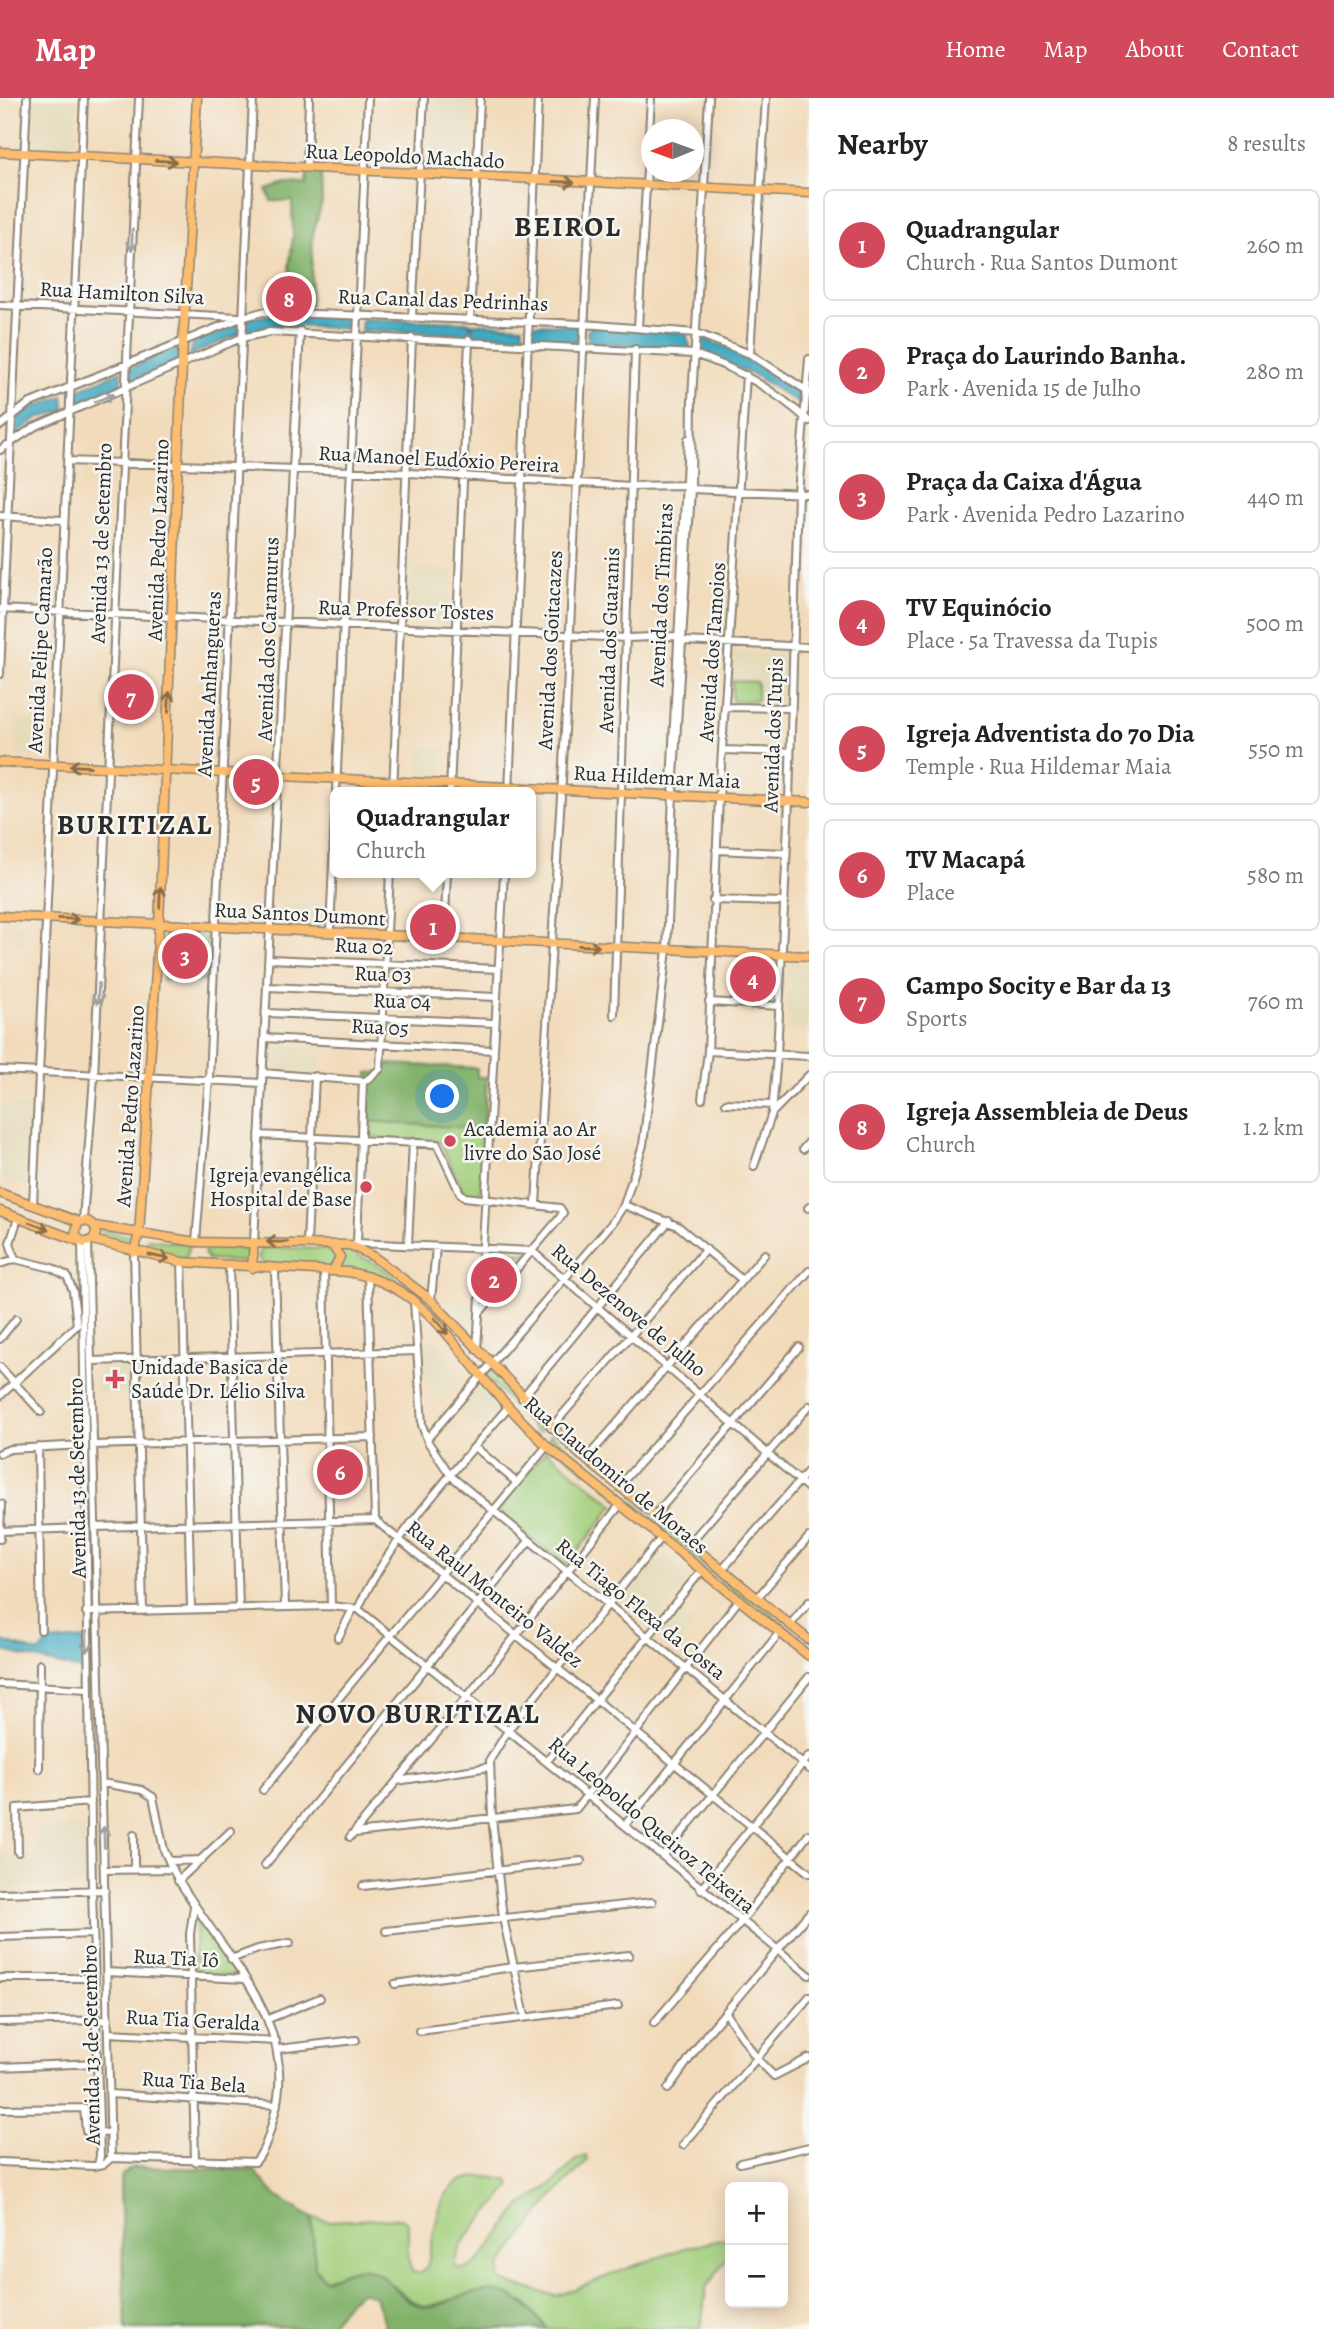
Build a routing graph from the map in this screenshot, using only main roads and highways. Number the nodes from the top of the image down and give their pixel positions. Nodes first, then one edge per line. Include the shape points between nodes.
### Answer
1 (197, 98) edge
2 (0, 152) edge
3 (194, 162) junction
4 (809, 193) edge
5 (0, 762) edge
6 (165, 770) junction
7 (442, 787) edge
8 (536, 790) edge
9 (809, 802) edge
10 (0, 916) edge
11 (159, 924) junction
12 (809, 956) edge
13 (0, 1193) edge
14 (0, 1211) edge
15 (81, 1221) junction
16 (95, 1226) junction
17 (139, 1234) junction
18 (85, 1241) junction
19 (254, 1242) junction
20 (332, 1244) junction
21 (134, 1252) junction
22 (252, 1268) junction
23 (329, 1271) junction
24 (590, 1462) junction
25 (606, 1476) junction
26 (584, 1477) junction
27 (598, 1487) junction
28 (809, 1640) edge
29 (809, 1656) edge

1 - 3 main road, Avenida Pedro Lazarino
2 -> 3 main road, Rua Leopoldo Machado
3 -> 4 main road, Rua Leopoldo Machado
6 -> 3 main road, Avenida Pedro Lazarino
6 -> 5 main road, Rua Hildemar Maia
6 - 7 main road, Rua Hildemar Maia
11 -> 6 main road, Avenida Pedro Lazarino
8 - 9 main road, Rua Hildemar Maia
10 -> 11 main road, Rua Santos Dumont
11 -> 12 main road, Rua Santos Dumont
11 - 17 main road, Avenida Pedro Lazarino
13 - 15 main road
14 -> 18 main road, Rua Claudomiro de Moraes
15 - 16 main road, Rua Claudomiro de Moraes
15 - 18 main road via 74,1232
16 - 17 main road, Rua Claudomiro de Moraes
16 - 18 main road via 96,1234
17 - 19 main road, Rua Claudomiro de Moraes via 196,1242
17 - 21 main road, Avenida Pedro Lazarino
18 - 21 main road, Rua Claudomiro de Moraes
20 -> 19 main road, Rua Claudomiro de Moraes
19 - 22 main road
20 - 23 main road via 340,1257
20 - 24 main road, Rua Claudomiro de Moraes via 354,1244 431,1300 551,1428
21 -> 22 main road, Rua Claudomiro de Moraes
22 - 23 main road, Rua Claudomiro de Moraes
23 -> 26 main road, Rua Claudomiro de Moraes via 368,1276 414,1299 508,1407
24 - 25 main road, Rua Claudomiro de Moraes
24 - 26 main road via 592,1472
25 - 27 main road
25 - 28 main road, Rua Claudomiro de Moraes
26 - 27 main road, Rua Claudomiro de Moraes
27 - 29 main road, Rua Claudomiro de Moraes

